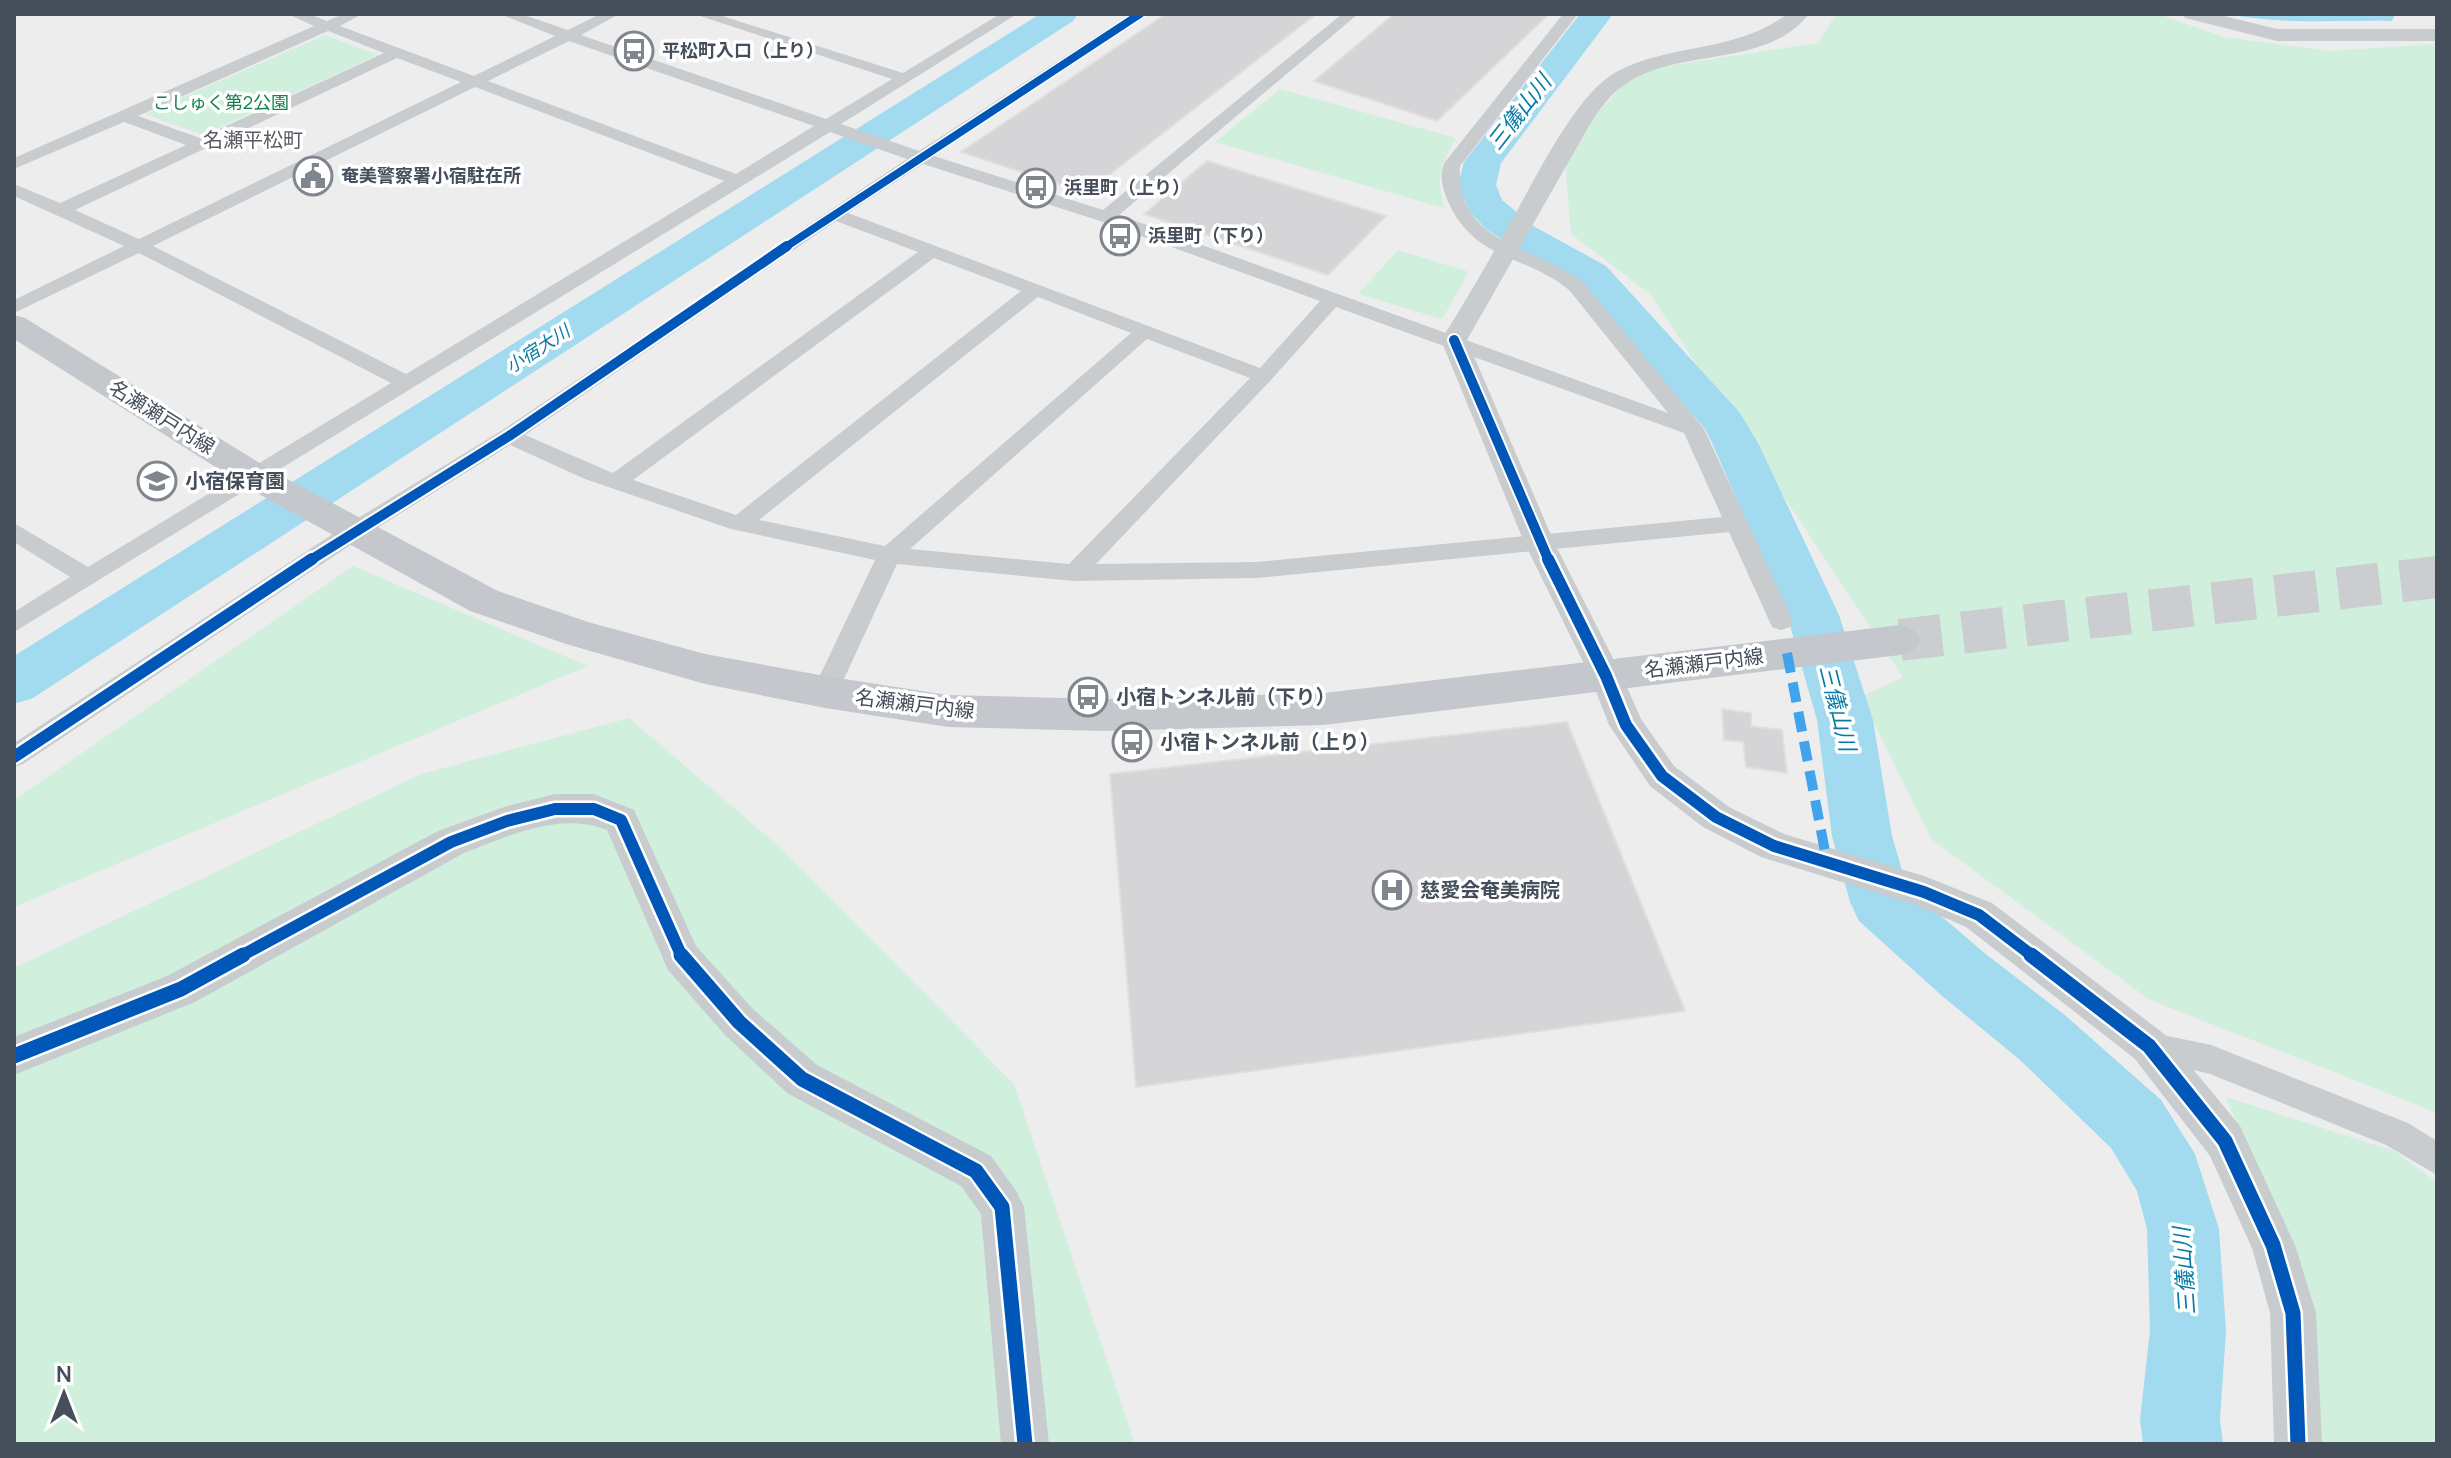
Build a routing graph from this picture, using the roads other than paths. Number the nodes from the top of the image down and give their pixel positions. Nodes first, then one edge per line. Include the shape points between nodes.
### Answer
1 (295, 14) edge
2 (355, 14) edge
3 (507, 14) edge
4 (612, 14) edge
5 (701, 14) edge
6 (1010, 14) edge
7 (1140, 14) edge
8 (1351, 14) edge
9 (1571, 14) edge
10 (1799, 14) edge
11 (2192, 14) edge
12 (327, 26) junction
13 (2437, 35) edge
14 (568, 36) junction
15 (395, 53) junction
16 (904, 78) junction
17 (475, 82) junction
18 (125, 116) junction
19 (832, 126) junction
20 (201, 144) junction
21 (916, 156) junction
22 (14, 164) edge
23 (740, 181) junction
24 (14, 189) edge
25 (60, 210) junction
26 (834, 214) junction
27 (1106, 217) junction
28 (139, 246) junction
29 (1506, 249) junction
30 (932, 251) junction
31 (1035, 290) junction
32 (1333, 298) junction
33 (14, 307) edge
34 (14, 325) edge
35 (1143, 332) junction
36 (1454, 340) junction
37 (1264, 376) junction
38 (407, 383) junction
39 (1693, 429) junction
40 (509, 436) junction
41 (259, 478) junction
42 (615, 482) junction
43 (1738, 523) junction
44 (739, 524) junction
45 (14, 531) edge
46 (353, 532) junction
47 (1539, 542) junction
48 (889, 555) junction
49 (1074, 573) junction
50 (87, 577) junction
51 (14, 623) edge
52 (1787, 637) junction
53 (1900, 640) tunnel mouth
54 (1606, 676) junction
55 (825, 692) junction
56 (14, 757) edge
57 (2149, 1046) junction
58 (14, 1056) edge
59 (2437, 1159) edge
60 (1025, 1444) edge
61 (2298, 1444) edge

1 - 12 street
2 - 12 street
3 - 14 street
4 - 14 street
5 - 16 street
6 - 16 street
7 - 21 street
8 - 27 street
9 - 29 street via 1451,166 1449,177 1459,207 1478,231
10 - 29 street via 1756,40 1645,67 1619,79 1576,130
11 - 13 street via 2277,35
12 - 15 street
12 - 18 street
14 - 17 street
14 - 19 street
15 - 17 street
15 - 20 street
16 - 19 street
17 - 23 street
17 - 28 street
18 - 20 street
18 - 22 street
19 - 21 street
19 - 23 street
20 - 25 street
21 - 26 street
21 - 27 street
23 - 38 street
24 - 25 street
25 - 28 street
26 - 30 street
26 - 40 street
27 - 32 street
28 - 33 street
28 - 38 street
29 - 36 street
29 - 39 street via 1577,287
30 - 31 street
30 - 42 street
31 - 35 street
31 - 44 street
32 - 36 street
32 - 37 street
34 - 41 main road, 名瀬瀬戸内線
35 - 37 street
35 - 48 street
36 - 39 street
36 - 47 street
37 - 49 street
38 - 41 street
39 - 43 street
40 - 42 street
40 - 46 street
41 - 46 main road, 名瀬瀬戸内線
41 - 50 street
42 - 44 street
43 - 47 street
43 - 52 street
44 - 48 street
45 - 50 street
46 - 55 main road, 名瀬瀬戸内線 via 484,601 580,634 705,669
46 - 56 street
47 - 49 street via 1257,570
47 - 54 street
48 - 49 street
48 - 55 street
50 - 51 street
52 - 53 main road, 名瀬瀬戸内線 via 1852,646
52 - 54 main road, 名瀬瀬戸内線
54 - 55 main road, 名瀬瀬戸内線 via 1324,709 1135,714 948,711
54 - 57 street via 1626,725 1662,776 1716,817 1774,846 1924,892 1979,915
57 - 59 street via 2211,1060 2397,1134
57 - 61 street via 2225,1141 2273,1245 2293,1313
58 - 60 street via 181,989 451,842 555,809 594,809 621,820 682,958 739,1022 802,1079 976,1171 1002,1207

